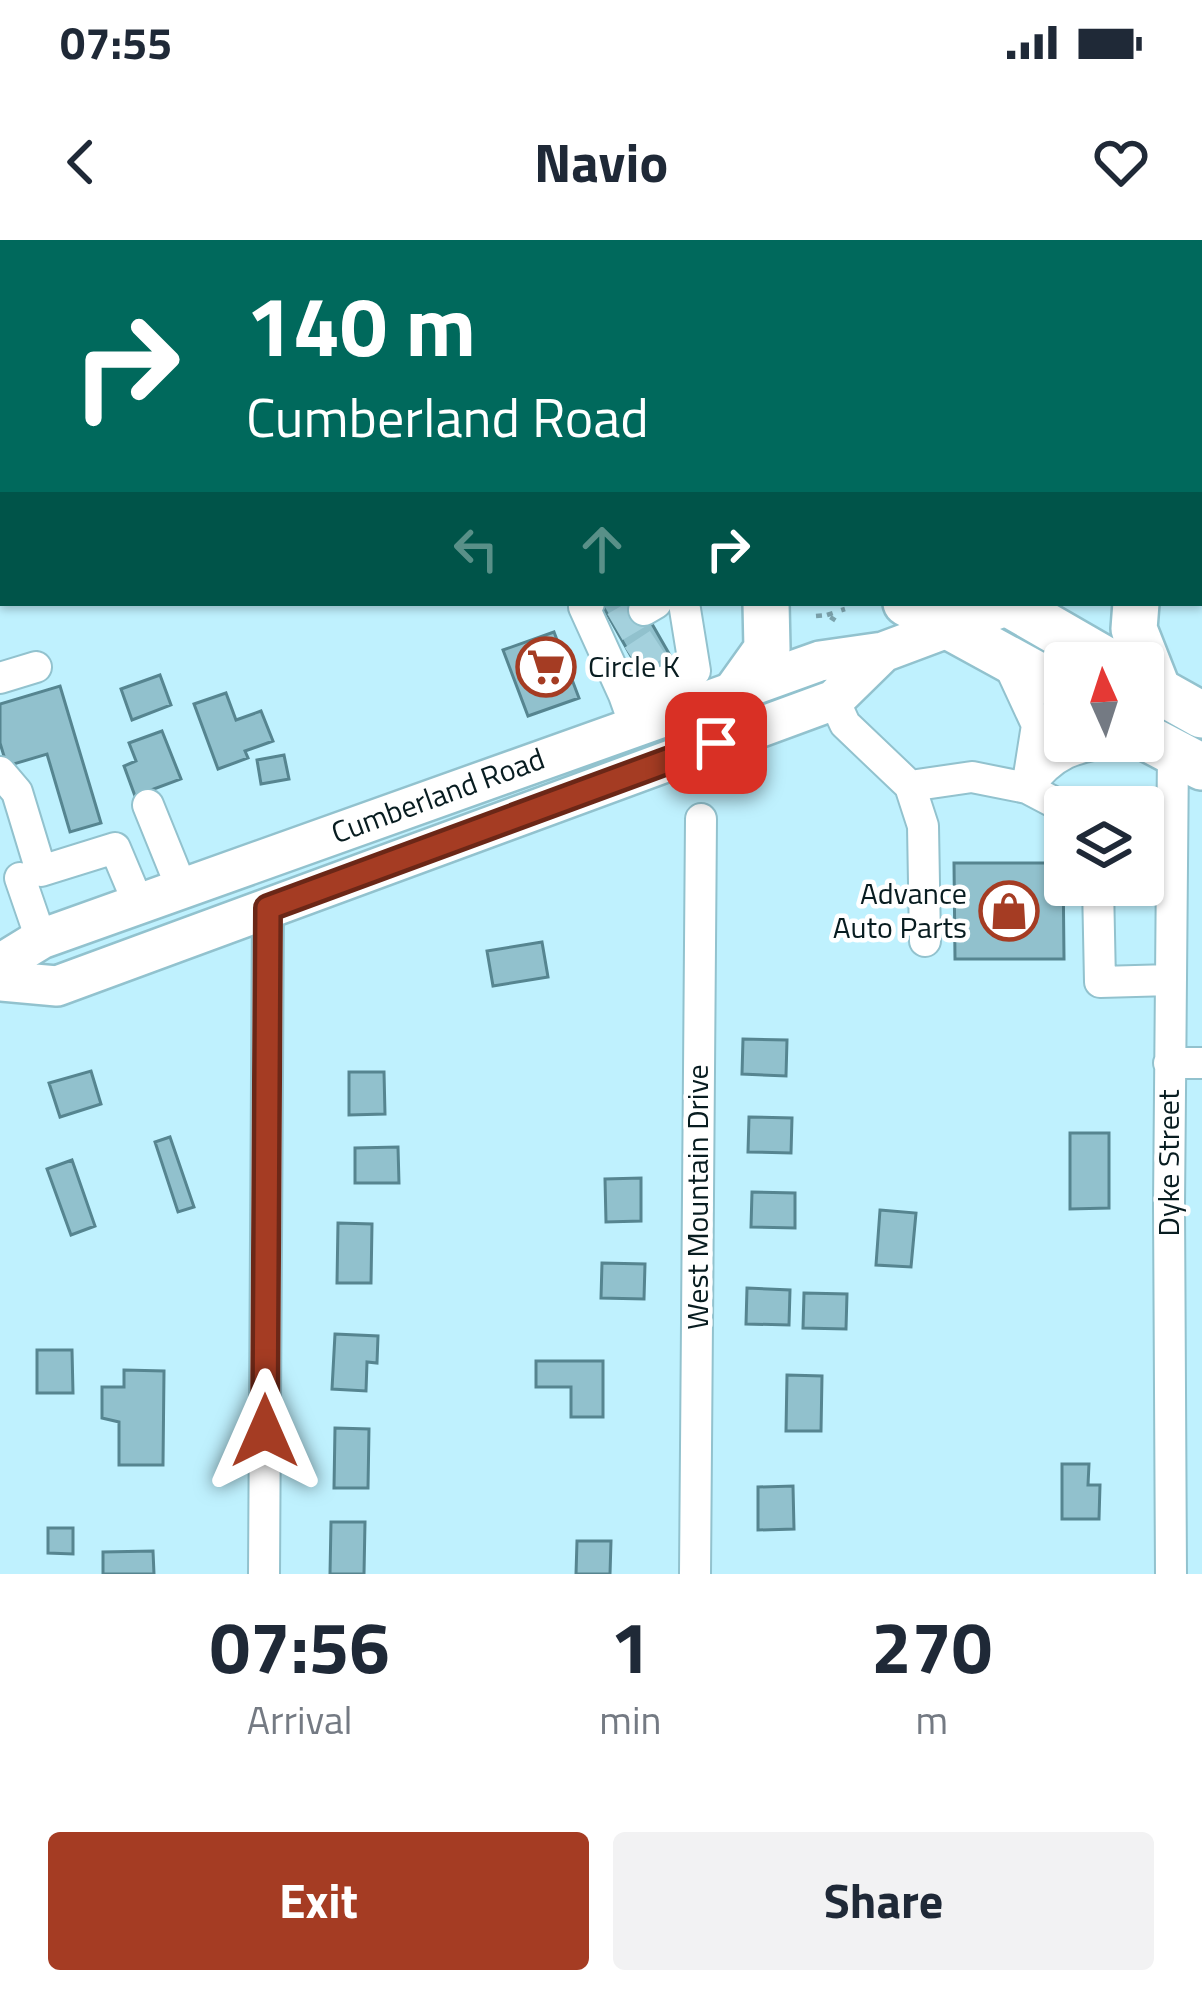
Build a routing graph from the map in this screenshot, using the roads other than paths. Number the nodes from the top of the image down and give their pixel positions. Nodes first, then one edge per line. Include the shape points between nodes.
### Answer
1 (586, 606) edge
2 (766, 606) edge
3 (912, 606) edge
4 (1005, 606) edge
5 (1013, 606) edge
6 (1136, 606) edge
7 (678, 623) edge
8 (952, 627) junction
9 (1075, 642) edge
10 (1138, 642) edge
11 (883, 652) junction
12 (1005, 656) junction
13 (36, 667) dead end
14 (0, 678) edge
15 (1044, 679) edge
16 (626, 688) junction
17 (736, 691) junction
18 (1164, 694) edge
19 (834, 700) junction
20 (1202, 715) edge
21 (1049, 762) edge
22 (1163, 762) edge
23 (0, 772) edge
24 (910, 786) junction
25 (1028, 788) junction
26 (1044, 797) edge
27 (148, 805) dead end
28 (701, 819) dead end
29 (20, 878) edge
30 (182, 889) junction
31 (139, 904) junction
32 (1098, 906) edge
33 (268, 908) junction
34 (41, 938) junction
35 (925, 940) dead end
36 (1187, 948) edge
37 (0, 964) edge
38 (1171, 980) junction
39 (0, 981) edge
40 (1169, 1063) junction
41 (1202, 1063) edge
42 (264, 1574) edge
43 (695, 1574) edge
44 (1171, 1574) edge

1 - 16 street via 606,632
2 - 17 highway via 766,649
3 - 8 highway
4 - 8 main road, Cumberland Road
5 - 9 highway
6 - 10 highway
7 - 16 street via 695,671
8 - 11 main road, Cumberland Road
8 - 12 highway
11 - 17 main road, Cumberland Road via 820,661
11 - 19 main road, Cumberland Road
12 - 15 highway
12 - 25 street via 1037,725
13 - 14 street
16 - 17 main road, Cumberland Road
16 - 30 main road, Cumberland Road
18 - 20 highway
19 - 24 street via 845,724
19 - 33 main road, Cumberland Road
21 - 25 street
22 - 36 street, Dyke Street
23 - 29 street via 17,792
24 - 25 street via 972,777
24 - 35 street via 923,826
25 - 26 street
27 - 30 street
28 - 43 street, West Mountain Drive
29 - 31 street via 116,848
29 - 34 street
30 - 31 main road, Cumberland Road
31 - 34 main road, Cumberland Road
32 - 38 street via 1100,982
33 - 39 main road, Cumberland Road via 57,986
33 - 42 street
34 - 37 main road, Cumberland Road
36 - 38 street, Dyke Street
38 - 40 street, Dyke Street
40 - 41 street
40 - 44 street, Dyke Street

